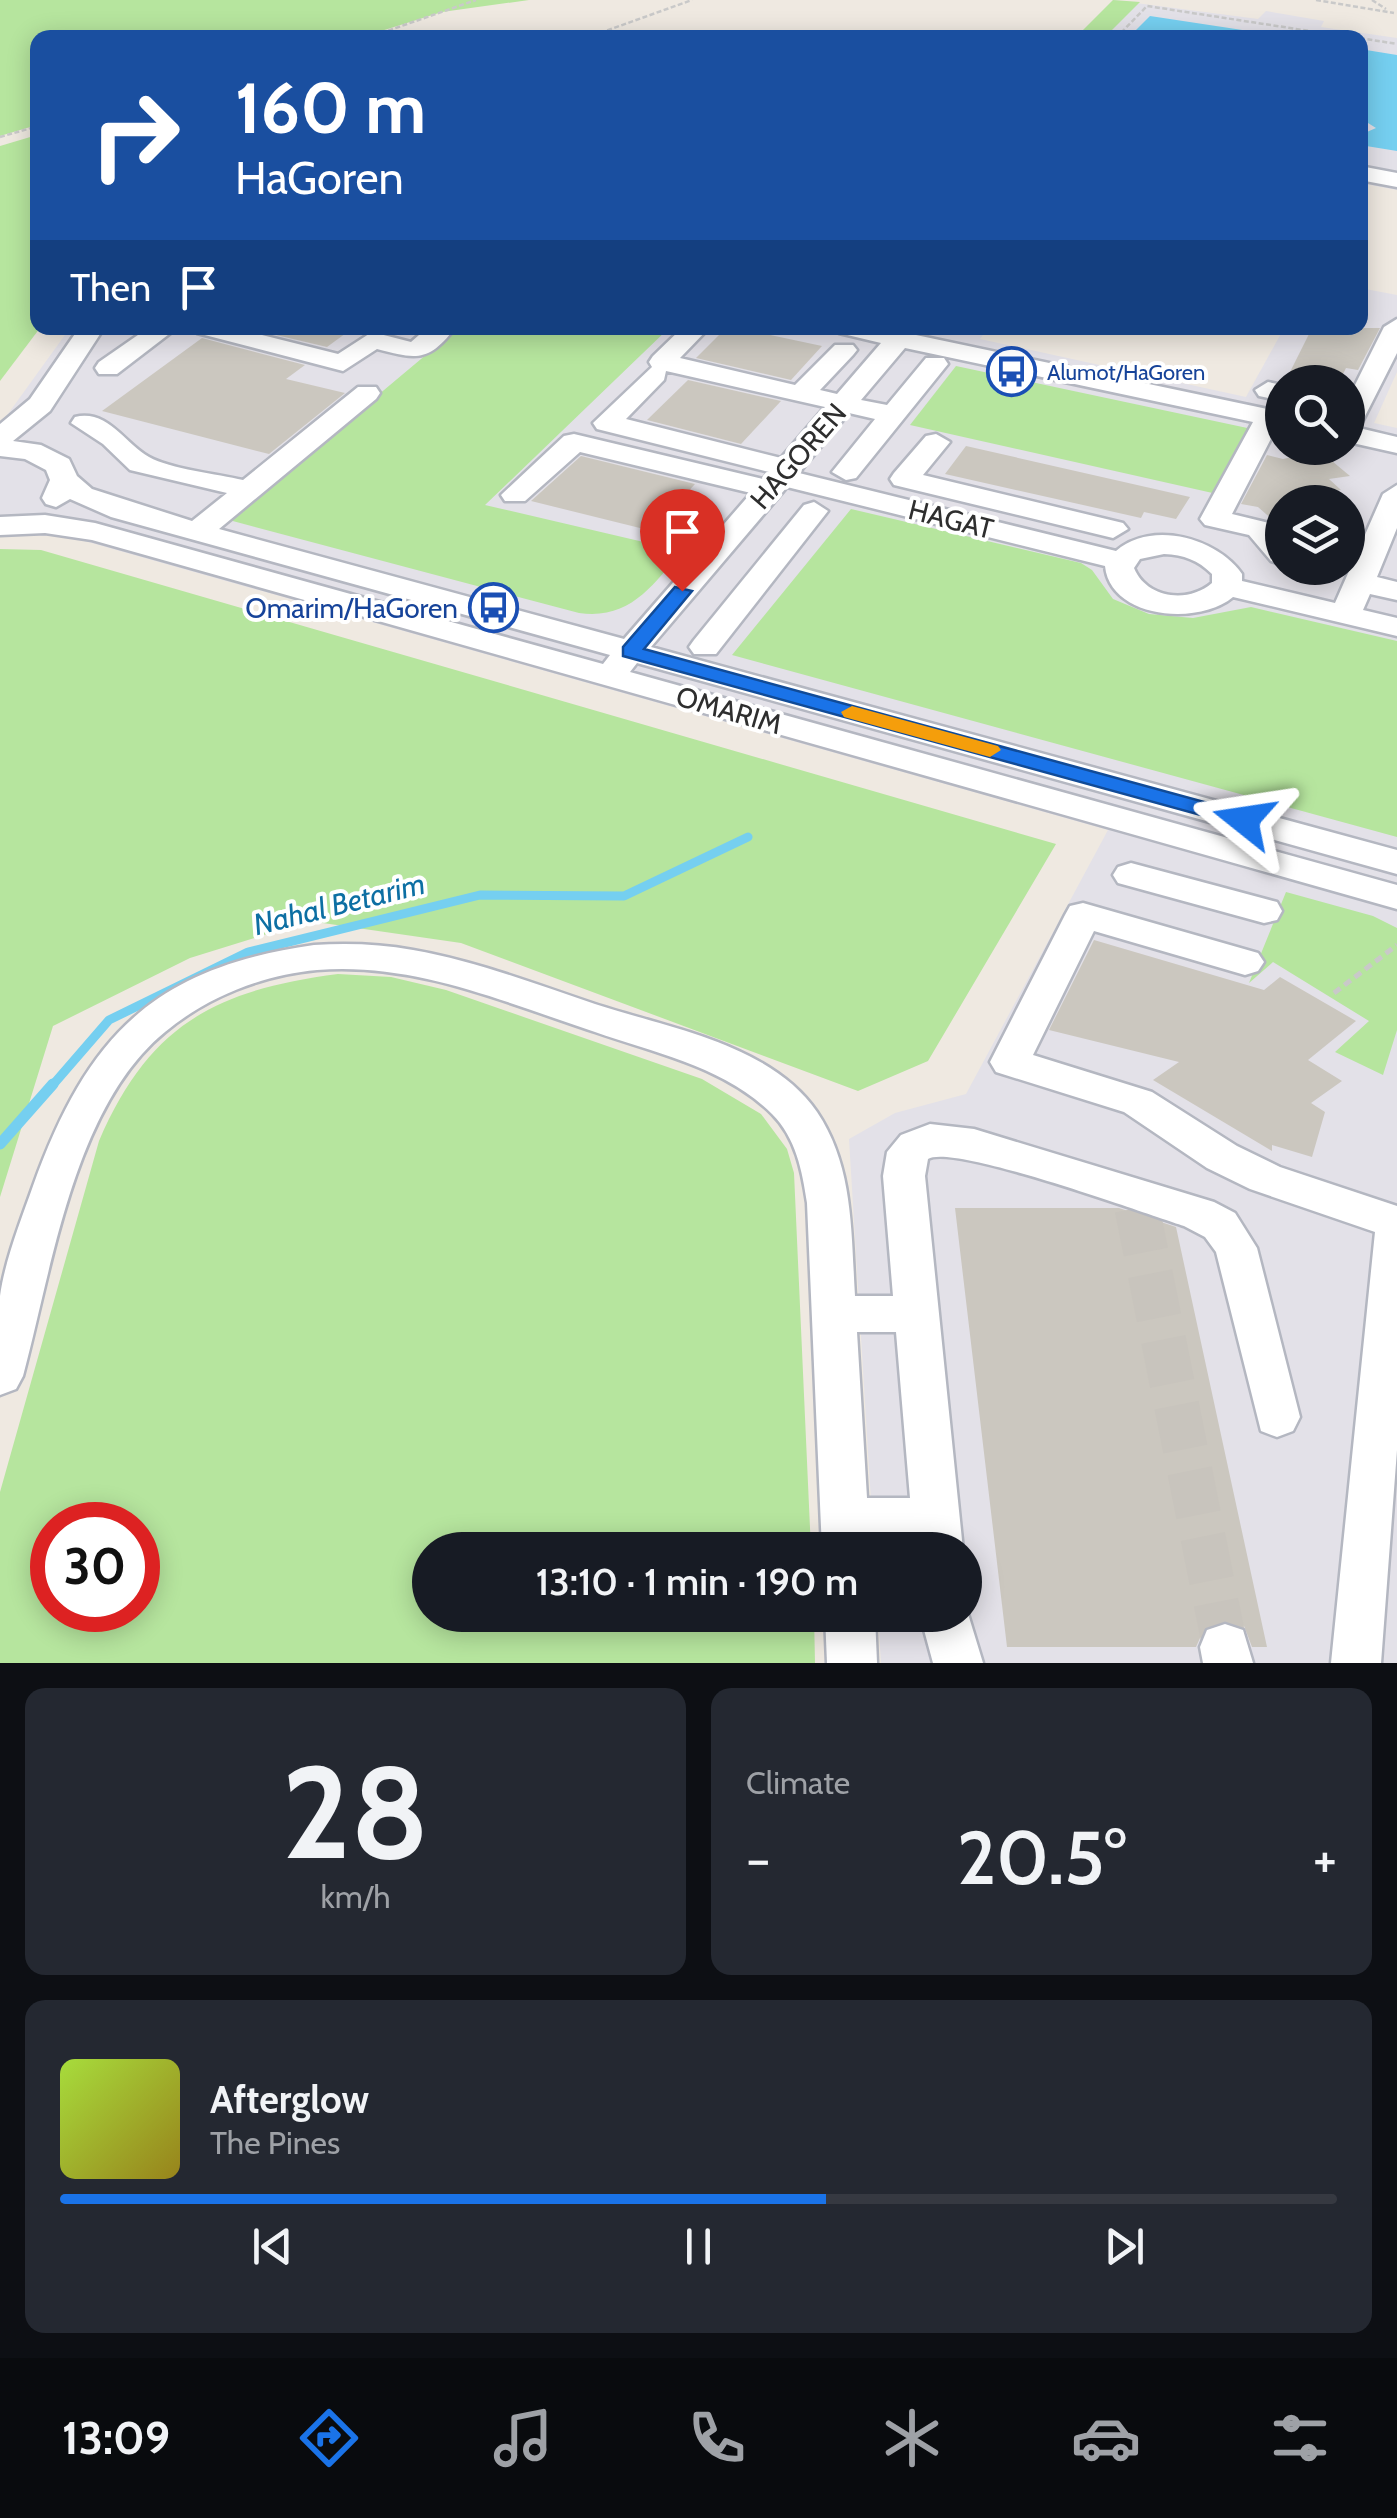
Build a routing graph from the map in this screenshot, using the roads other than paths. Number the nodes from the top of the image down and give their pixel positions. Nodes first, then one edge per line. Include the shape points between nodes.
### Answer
1 (1368, 175) edge
2 (1397, 180) edge
3 (1397, 327) edge
4 (87, 335) edge
5 (154, 335) edge
6 (235, 335) edge
7 (390, 335) edge
8 (434, 335) edge
9 (689, 335) edge
10 (884, 335) edge
11 (901, 335) edge
12 (913, 335) edge
13 (846, 339) edge
14 (935, 364) dead end
15 (108, 368) dead end
16 (656, 374) dead end
17 (1365, 390) edge
18 (367, 393) dead end
19 (801, 394) junction
20 (843, 403) junction
21 (1265, 403) edge
22 (40, 405) junction
23 (893, 414) junction
24 (85, 423) dead end
25 (1265, 424) edge
26 (1365, 427) edge
27 (0, 438) edge
28 (936, 442) dead end
29 (1397, 444) edge
30 (0, 448) edge
31 (58, 469) junction
32 (846, 472) dead end
33 (779, 478) junction
34 (248, 490) junction
35 (1397, 494) edge
36 (515, 495) dead end
37 (979, 497) junction
38 (814, 512) dead end
39 (962, 522) junction
40 (0, 526) edge
41 (1113, 529) dead end
42 (197, 532) junction
43 (1265, 536) edge
44 (708, 561) junction
45 (1122, 561) junction
46 (1365, 568) edge
47 (763, 574) junction
48 (1365, 584) edge
49 (1358, 585) edge
50 (1227, 586) junction
51 (1397, 592) edge
52 (1346, 614) junction
53 (1397, 627) edge
54 (705, 647) dead end
55 (620, 664) junction
56 (1152, 828) junction
57 (1397, 862) edge
58 (1131, 875) junction
59 (1397, 897) edge
60 (1264, 911) dead end
61 (1110, 922) junction
62 (1246, 962) dead end
63 (1397, 1223) edge
64 (834, 1314) junction
65 (917, 1314) junction
66 (0, 1376) edge
67 (1277, 1418) dead end
68 (845, 1532) edge
69 (938, 1532) edge
70 (851, 1632) edge
71 (950, 1632) edge
72 (852, 1663) edge
73 (958, 1663) edge
74 (1356, 1663) edge

1 - 2 street
3 - 17 street
4 - 22 street
5 - 15 street
6 - 7 street via 343,363
7 - 8 street via 416,351
9 - 19 street via 662,362
10 - 13 street
11 - 20 street, HAGOREN
12 - 21 street
13 - 19 street
14 - 23 street
16 - 33 street via 607,422
18 - 34 street
19 - 20 street
20 - 23 street
20 - 33 street, HAGOREN
22 - 27 street
22 - 31 street via 35,430
23 - 32 street
24 - 34 street via 140,464
25 - 43 street via 1215,519
26 - 29 street
28 - 37 street via 904,480
30 - 31 street, OMARIM via 31,451
31 - 40 street via 49,504
31 - 42 street, OMARIM via 98,504
33 - 36 street via 574,442
33 - 39 street, HAGAT
33 - 44 street, HAGOREN
34 - 42 street
35 - 46 street
37 - 39 street
37 - 41 street
38 - 47 street
39 - 45 street, HAGAT
40 - 55 street, OMARIM via 80,529
42 - 55 street, OMARIM
44 - 47 street
44 - 55 street, HAGOREN
45 - 50 street via 1144,547 1186,547 1219,562
45 - 50 street via 1119,574 1126,586 1160,602 1203,602
47 - 54 street
48 - 51 street
49 - 52 street
50 - 52 street
52 - 53 street
55 - 56 street, OMARIM
55 - 57 street, OMARIM
56 - 58 street
56 - 59 street, OMARIM
58 - 60 street
58 - 61 street
61 - 62 street
61 - 63 street via 1083,915 1010,1062 1138,1102 1266,1178
63 - 74 street
64 - 65 street
64 - 66 street via 824,1170 801,1120 763,1085 691,1051 458,972 400,959 340,956 282,962 226,979 175,1005 130,1040 94,1085 70,1140
64 - 68 street
65 - 67 street via 904,1176 908,1152 934,1138 960,1140 1136,1201 1207,1217 1230,1236
65 - 69 street
70 - 72 street
71 - 73 street

